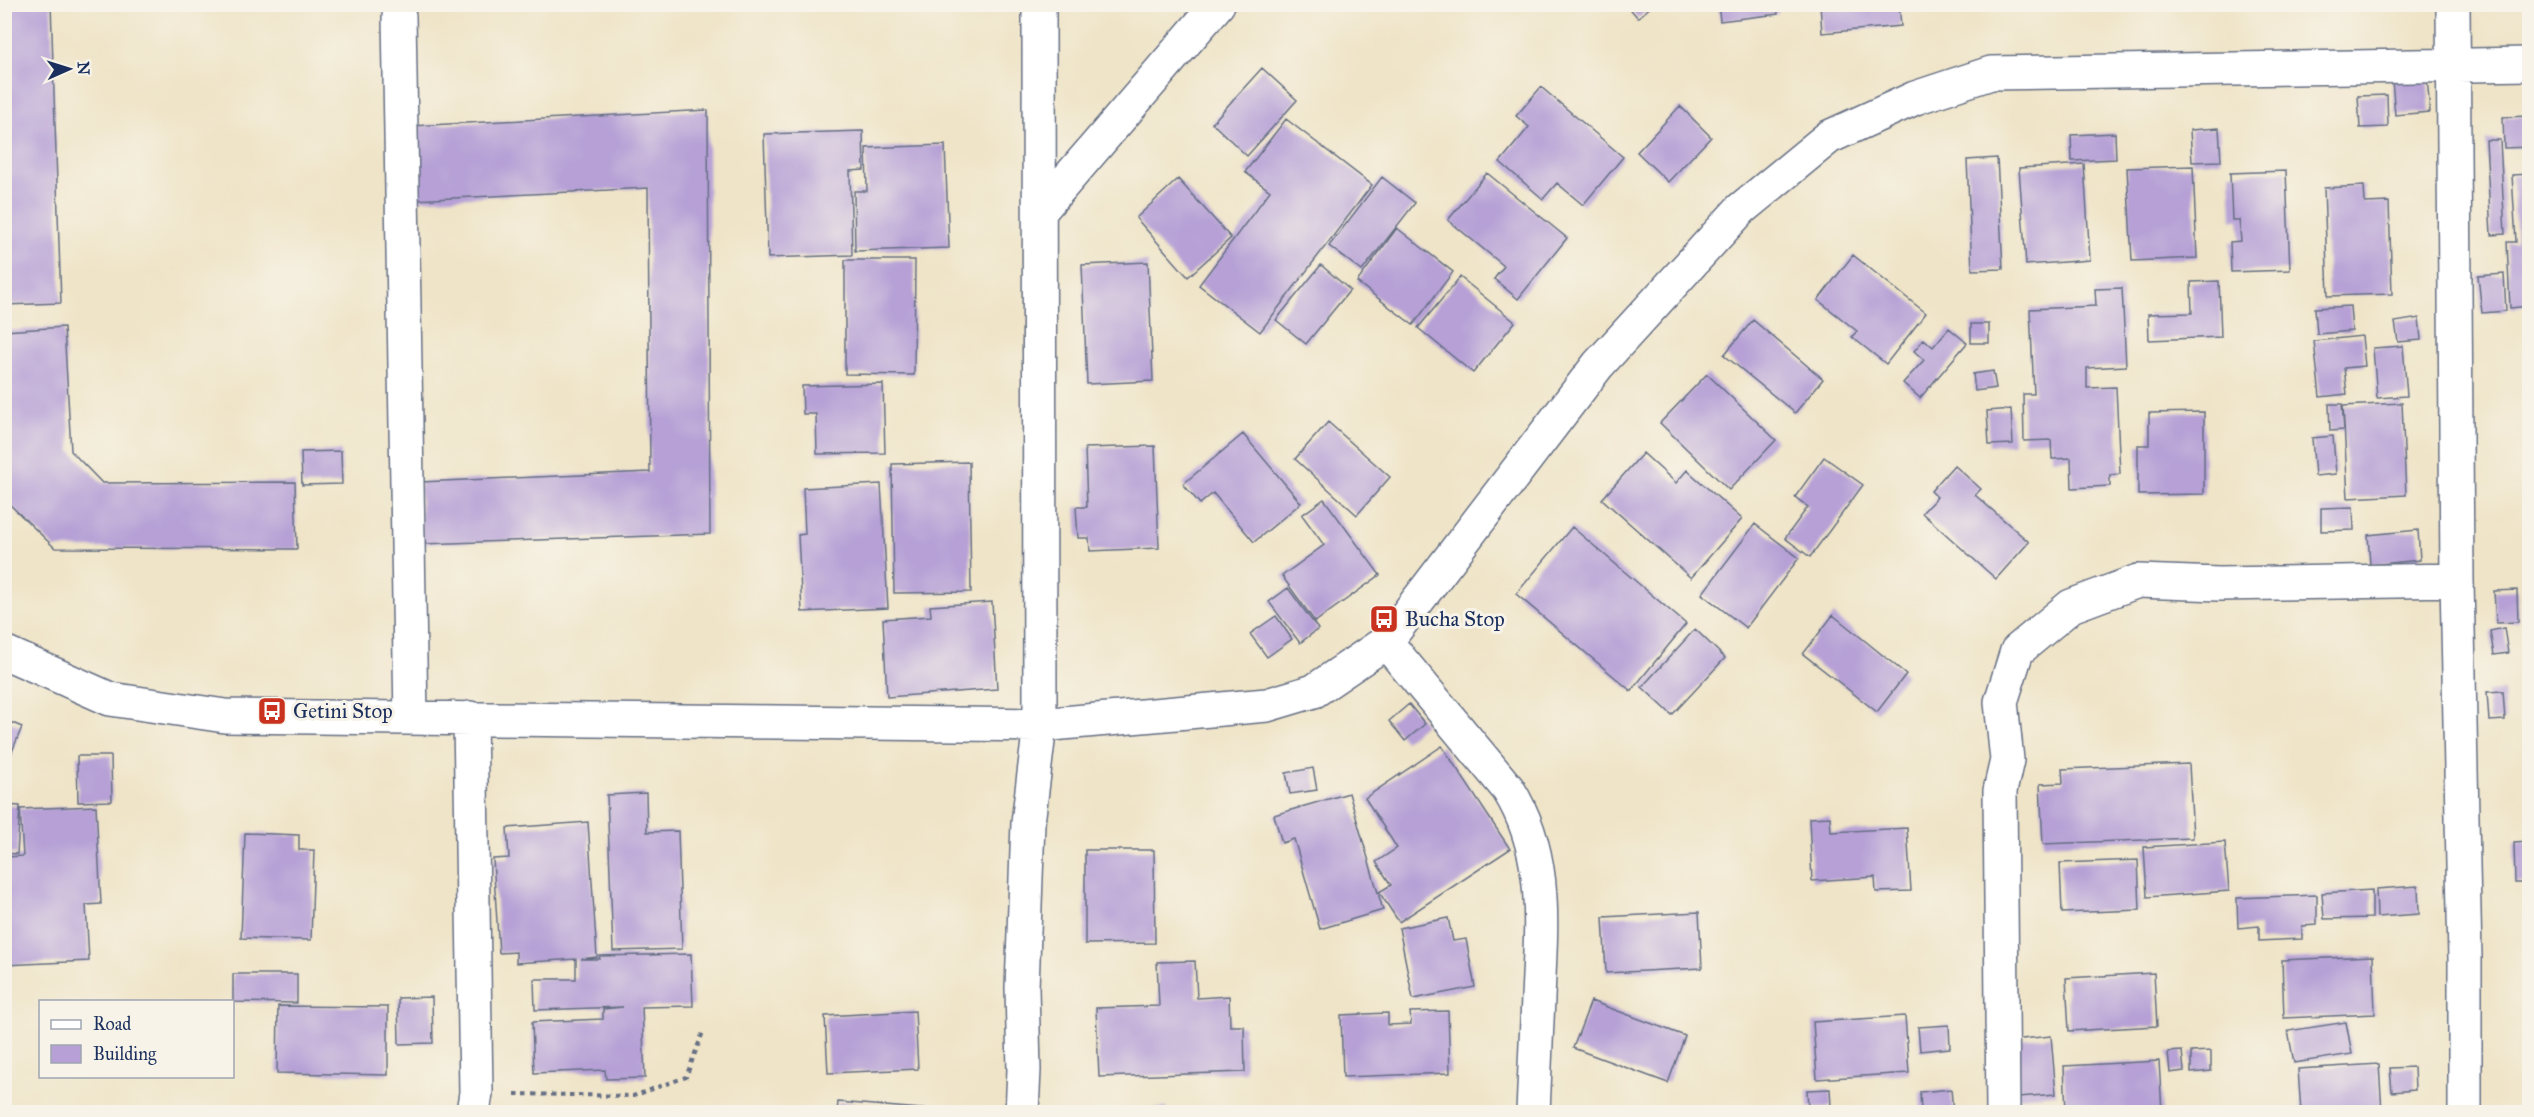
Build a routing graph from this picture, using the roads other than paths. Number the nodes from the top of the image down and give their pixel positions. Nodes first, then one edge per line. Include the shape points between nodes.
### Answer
1 (1039, 4) edge
2 (1218, 4) edge
3 (2453, 4) edge
4 (399, 16) dead end
5 (2529, 64) edge
6 (2454, 65) junction
7 (1041, 210) junction
8 (2457, 580) junction
9 (1386, 642) junction
10 (4, 652) edge
11 (411, 718) junction
12 (470, 718) junction
13 (1040, 724) junction
14 (474, 1103) edge
15 (1022, 1113) edge
16 (1533, 1113) edge
17 (2003, 1113) edge
18 (2465, 1113) edge

1 - 7 street
2 - 7 street
3 - 6 street
4 - 11 street
5 - 6 street
6 - 8 street
6 - 9 street via 1991,73 1915,98 1829,137 1741,209 1598,365
7 - 13 street
8 - 17 street via 2219,584 2138,581 2071,606 2018,651 2001,702 2007,760 2000,791
8 - 18 street
9 - 13 street via 1314,691 1267,705
9 - 16 street via 1522,811 1534,853 1542,906
10 - 11 street via 110,699 225,716
11 - 12 street
12 - 13 street
12 - 14 street
13 - 15 street via 1028,835

